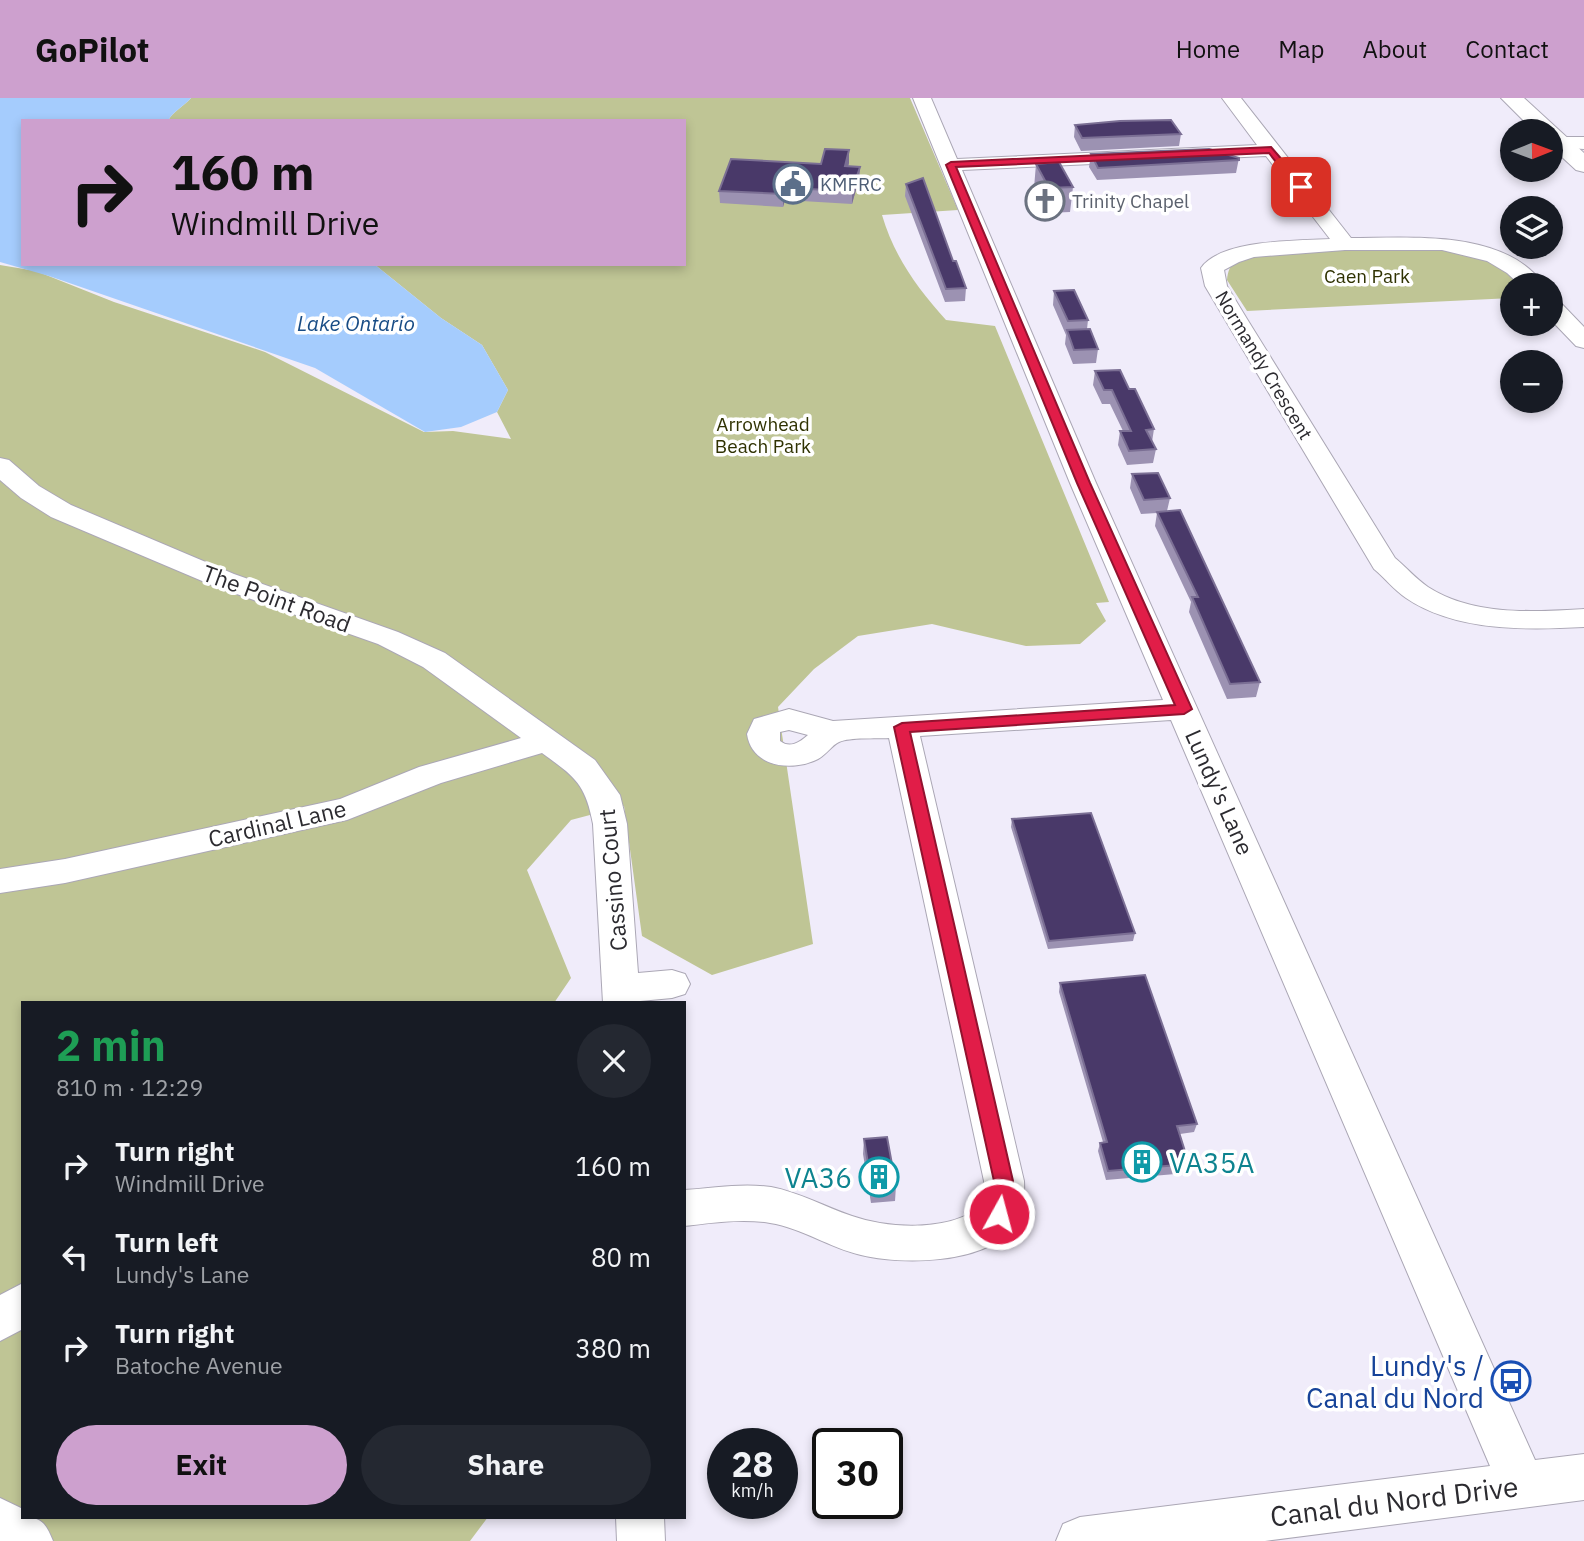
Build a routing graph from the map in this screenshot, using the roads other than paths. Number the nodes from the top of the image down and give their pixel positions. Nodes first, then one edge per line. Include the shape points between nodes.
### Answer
1 (922, 98) edge
2 (1231, 98) edge
3 (1511, 98) edge
4 (1534, 119) edge
5 (1563, 138) edge
6 (1584, 143) edge
7 (1563, 145) edge
8 (1271, 150) junction
9 (951, 165) junction
10 (1584, 165) edge
11 (1345, 244) junction
12 (1520, 273) edge
13 (1563, 319) edge
14 (1584, 341) edge
15 (0, 466) edge
16 (1584, 618) edge
17 (1184, 709) junction
18 (902, 727) junction
19 (830, 733) dead end
20 (548, 741) junction
21 (0, 881) edge
22 (672, 984) dead end
23 (621, 995) edge
24 (686, 1208) edge
25 (21, 1304) edge
26 (0, 1321) edge
27 (1584, 1477) edge
28 (1522, 1485) junction
29 (640, 1519) edge
30 (0, 1522) edge
31 (29, 1541) edge
32 (641, 1541) edge
33 (1080, 1541) edge

1 - 9 street, Lundy's Lane
2 - 8 street
3 - 4 main road
5 - 6 street
7 - 10 main road
8 - 9 street
8 - 11 street
9 - 17 street, Lundy's Lane via 1083,483
11 - 12 street, Normandy Crescent via 1416,243 1466,249 1494,256
11 - 16 street, Normandy Crescent via 1253,251 1212,268 1216,286 1235,320 1384,563 1419,594 1467,614 1535,621
13 - 14 street
15 - 20 street, The Point Road via 61,511 224,580 388,638 434,660
17 - 18 street
17 - 28 street, Lundy's Lane
18 - 19 street
18 - 24 street via 1004,1181 999,1214 989,1226 971,1233 888,1244 857,1237 779,1206
20 - 21 street, Cardinal Lane via 430,775 347,809
20 - 23 street, Cassino Court via 584,768 604,795 610,824
22 - 23 street
25 - 26 street
27 - 28 street, Canal du Nord Drive
28 - 33 street, Canal du Nord Drive
29 - 32 street
30 - 31 street

